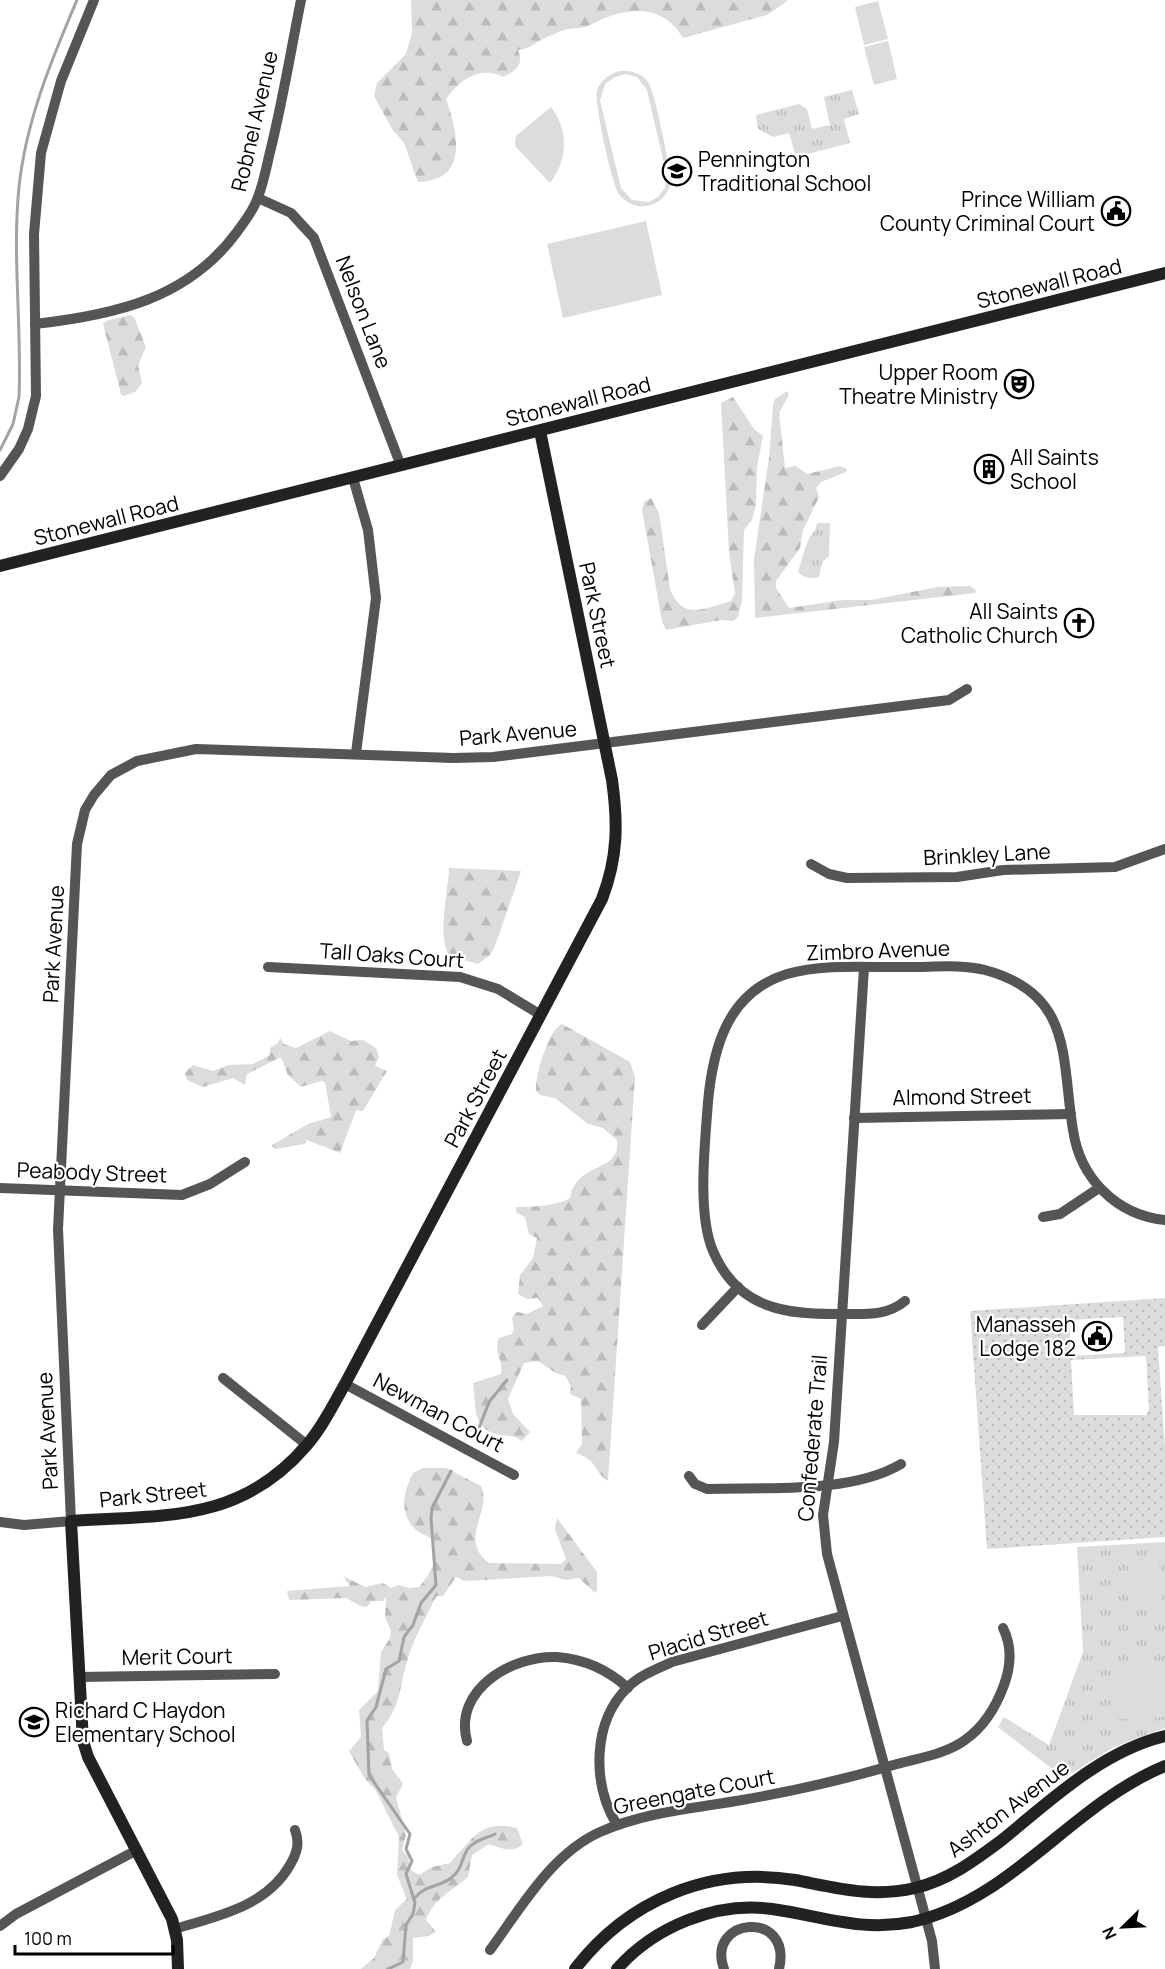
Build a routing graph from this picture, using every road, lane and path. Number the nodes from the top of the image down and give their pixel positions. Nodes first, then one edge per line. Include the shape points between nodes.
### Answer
1 (94, 0) edge
2 (301, 0) edge
3 (258, 198) junction
4 (1165, 273) edge
5 (35, 324) junction
6 (540, 431) junction
7 (401, 466) junction
8 (0, 476) edge
9 (353, 478) junction
10 (0, 566) edge
11 (967, 689) dead end
12 (604, 743) junction
13 (356, 753) junction
14 (1165, 849) edge
15 (811, 864) dead end
16 (268, 967) dead end
17 (864, 968) junction
18 (541, 1015) junction
19 (1071, 1114) junction
20 (854, 1118) junction
21 (245, 1162) dead end
22 (0, 1188) edge
23 (1099, 1188) junction
24 (60, 1191) junction
25 (1043, 1217) dead end
26 (1165, 1221) edge
27 (738, 1287) junction
28 (905, 1301) dead end
29 (840, 1314) junction
30 (702, 1325) dead end
31 (224, 1378) dead end
32 (345, 1384) junction
33 (307, 1445) junction
34 (901, 1464) dead end
35 (514, 1475) dead end
36 (689, 1476) dead end
37 (827, 1484) junction
38 (71, 1521) junction
39 (0, 1522) edge
40 (842, 1616) junction
41 (1003, 1628) dead end
42 (274, 1674) dead end
43 (79, 1677) junction
44 (628, 1688) junction
45 (1165, 1736) edge
46 (466, 1741) dead end
47 (1165, 1766) edge
48 (885, 1768) junction
49 (617, 1825) junction
50 (296, 1830) dead end
51 (137, 1851) junction
52 (918, 1887) junction
53 (926, 1918) junction
54 (0, 1926) edge
55 (175, 1929) junction
56 (490, 1950) dead end
57 (178, 1969) edge
58 (575, 1969) edge
59 (617, 1969) edge
60 (724, 1969) edge
61 (779, 1969) edge
62 (935, 1969) edge

1 - 5 street via 61,81 41,153 34,234
2 - 3 street, Robnel Avenue via 275,134
3 - 5 street, Robnel Avenue via 229,243 188,281 122,307
3 - 7 street, Nelson Lane via 291,213 314,238
4 - 6 street, Stonewall Road
5 - 8 street via 33,415 19,449
6 - 7 street, Stonewall Road
6 - 12 street, Park Street
7 - 9 street, Stonewall Road
9 - 10 street, Stonewall Road
9 - 13 street via 368,530 376,597
11 - 12 street, Park Avenue via 941,702
12 - 13 street, Park Avenue via 459,759
12 - 18 street, Park Street via 618,819 615,860 602,899
13 - 24 street, Park Avenue via 196,749 136,761 111,775 94,795 80,825 77,844
14 - 15 street, Brinkley Lane via 1115,867 991,871 957,877 847,878
16 - 18 street, Tall Oaks Court via 460,977 498,989
17 - 19 street, Zimbro Avenue via 969,967 1020,984 1043,1005 1059,1031 1067,1062
17 - 20 street, Confederate Trail
17 - 27 street, Zimbro Avenue via 800,971 766,983 735,1009 719,1038 709,1097 705,1221 714,1253
18 - 32 street, Park Street
19 - 20 street, Almond Street
19 - 23 street, Zimbro Avenue via 1077,1148
20 - 29 street, Confederate Trail
21 - 24 street, Peabody Street via 210,1184 182,1195
22 - 24 street, Peabody Street
23 - 25 street via 1060,1214
23 - 26 street, Zimbro Avenue via 1124,1207
24 - 38 street, Park Avenue via 62,1363
27 - 29 street, Zimbro Avenue via 764,1305 783,1311
27 - 30 street
28 - 29 street, Zimbro Avenue via 877,1314
29 - 37 street, Confederate Trail via 834,1442
31 - 33 street
32 - 33 street, Park Street
32 - 35 street, Newman Court
33 - 38 street, Park Street via 270,1480 228,1503 189,1513
34 - 37 street via 871,1478
36 - 37 street via 695,1484 707,1488
37 - 40 street, Confederate Trail via 823,1531
38 - 39 street, Park Street via 24,1525
38 - 43 street, Park Avenue
40 - 44 street, Placid Street via 672,1662
40 - 48 street, Confederate Trail
41 - 48 street, Greengate Court via 1009,1644 1009,1664 998,1700 987,1719 975,1733 950,1749
42 - 43 street, Merit Court
43 - 51 street, Park Avenue via 85,1749
44 - 46 street via 609,1673 585,1662 556,1657 525,1661 497,1674 474,1695 464,1723
44 - 49 street, Placid Street via 609,1718 599,1757 601,1784
45 - 52 street, Ashton Avenue via 1103,1761 983,1855
47 - 53 street via 1116,1791 983,1893
48 - 49 street, Greengate Court via 788,1792
48 - 52 street, Confederate Trail
49 - 56 street, Greengate Court via 580,1843 552,1869
50 - 55 street via 294,1858 268,1891 241,1908
51 - 54 street
51 - 55 street, Park Avenue
52 - 53 street, Confederate Trail
52 - 58 street, Ashton Avenue via 862,1894 795,1880 746,1876 694,1885 631,1914
53 - 59 street via 865,1926 773,1909 717,1911 659,1934
53 - 62 street, Confederate Trail
55 - 57 street, Park Avenue
60 - 61 street via 724,1944 737,1929 747,1926 774,1936 781,1954

